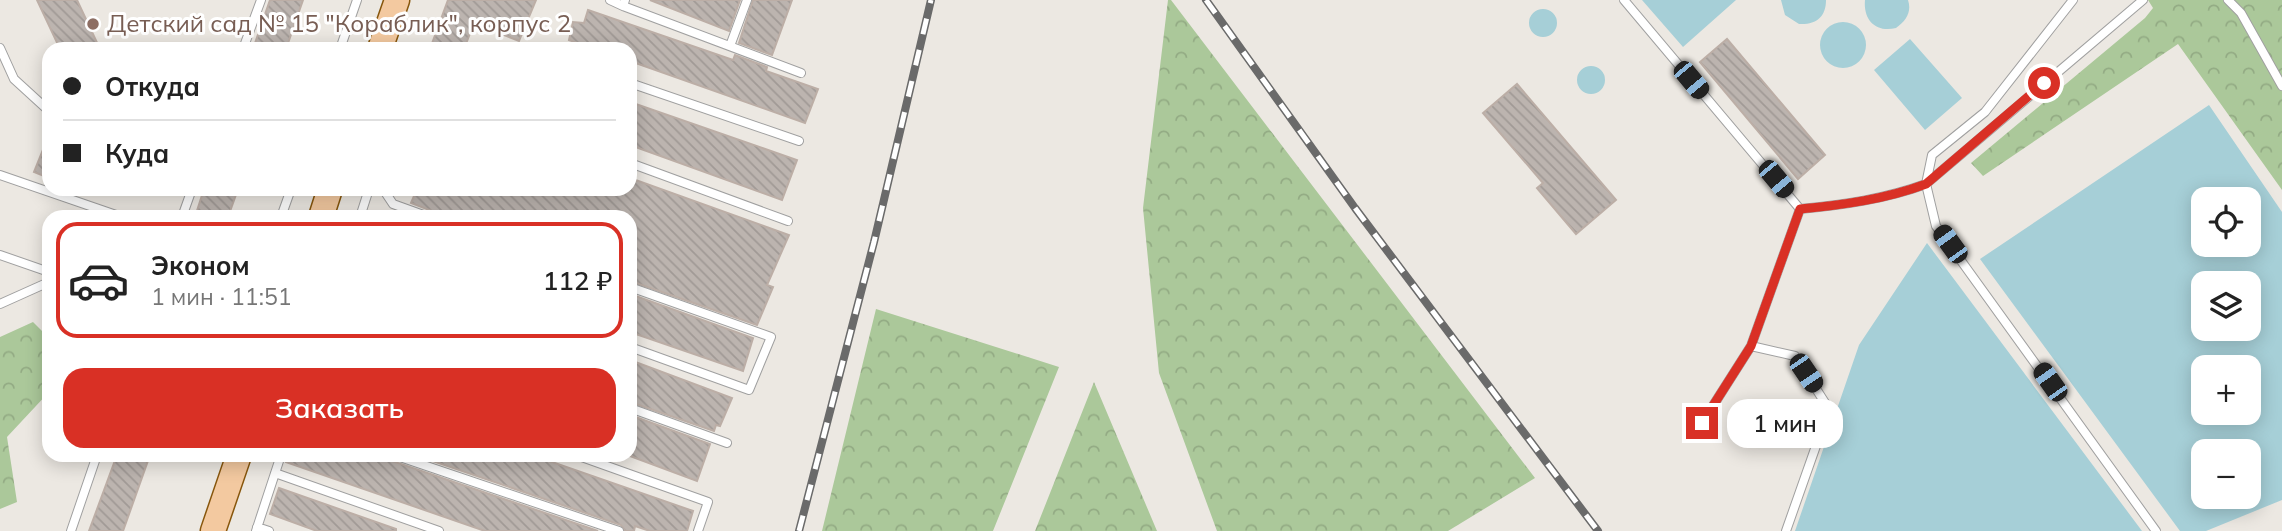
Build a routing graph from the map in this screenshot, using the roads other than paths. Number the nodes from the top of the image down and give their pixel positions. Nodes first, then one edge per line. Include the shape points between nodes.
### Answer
1 (261, 0) edge
2 (357, 0) edge
3 (397, 0) edge
4 (610, 0) edge
5 (747, 0) edge
6 (1624, 0) edge
7 (2073, 0) edge
8 (2143, 0) edge
9 (2228, 0) edge
10 (624, 3) edge
11 (246, 42) edge
12 (342, 42) edge
13 (382, 42) edge
14 (730, 46) junction
15 (0, 48) edge
16 (801, 73) dead end
17 (637, 85) edge
18 (2282, 86) edge
19 (42, 105) edge
20 (799, 141) dead end
21 (637, 166) edge
22 (0, 175) edge
23 (1926, 184) junction
24 (42, 189) edge
25 (61, 196) edge
26 (388, 196) edge
27 (1800, 209) junction
28 (102, 210) edge
29 (410, 210) edge
30 (788, 221) dead end
31 (0, 255) edge
32 (42, 270) edge
33 (42, 285) edge
34 (637, 289) edge
35 (0, 304) edge
36 (1751, 346) junction
37 (637, 350) edge
38 (637, 411) edge
39 (1702, 423) dead end
40 (727, 443) dead end
41 (95, 462) edge
42 (237, 462) edge
43 (279, 462) edge
44 (415, 462) edge
45 (596, 462) edge
46 (275, 474) junction
47 (257, 529) edge
48 (71, 531) edge
49 (213, 531) edge
50 (270, 531) edge
51 (439, 531) edge
52 (619, 531) edge
53 (698, 531) edge
54 (1786, 531) edge
55 (2156, 531) edge

1 - 11 lane
2 - 12 lane
3 - 13 main road
4 - 10 lane
5 - 14 lane
6 - 27 lane
7 - 23 lane via 1985,112 1932,155
8 - 23 lane
9 - 18 lane via 2241,13
10 - 14 lane
14 - 16 lane
15 - 19 lane via 14,79
17 - 20 lane
21 - 30 lane
22 - 24 lane
23 - 27 lane via 1843,205
23 - 55 lane via 1936,226
25 - 28 lane
26 - 29 lane via 393,204
27 - 36 lane
31 - 32 lane
33 - 35 lane
34 - 37 lane via 771,337 749,390
36 - 39 lane
36 - 54 lane via 1795,356 1829,409
38 - 40 lane
41 - 48 lane
42 - 49 main road
43 - 46 lane
44 - 52 lane
45 - 53 lane via 708,502
46 - 47 lane
46 - 51 lane
47 - 50 lane

